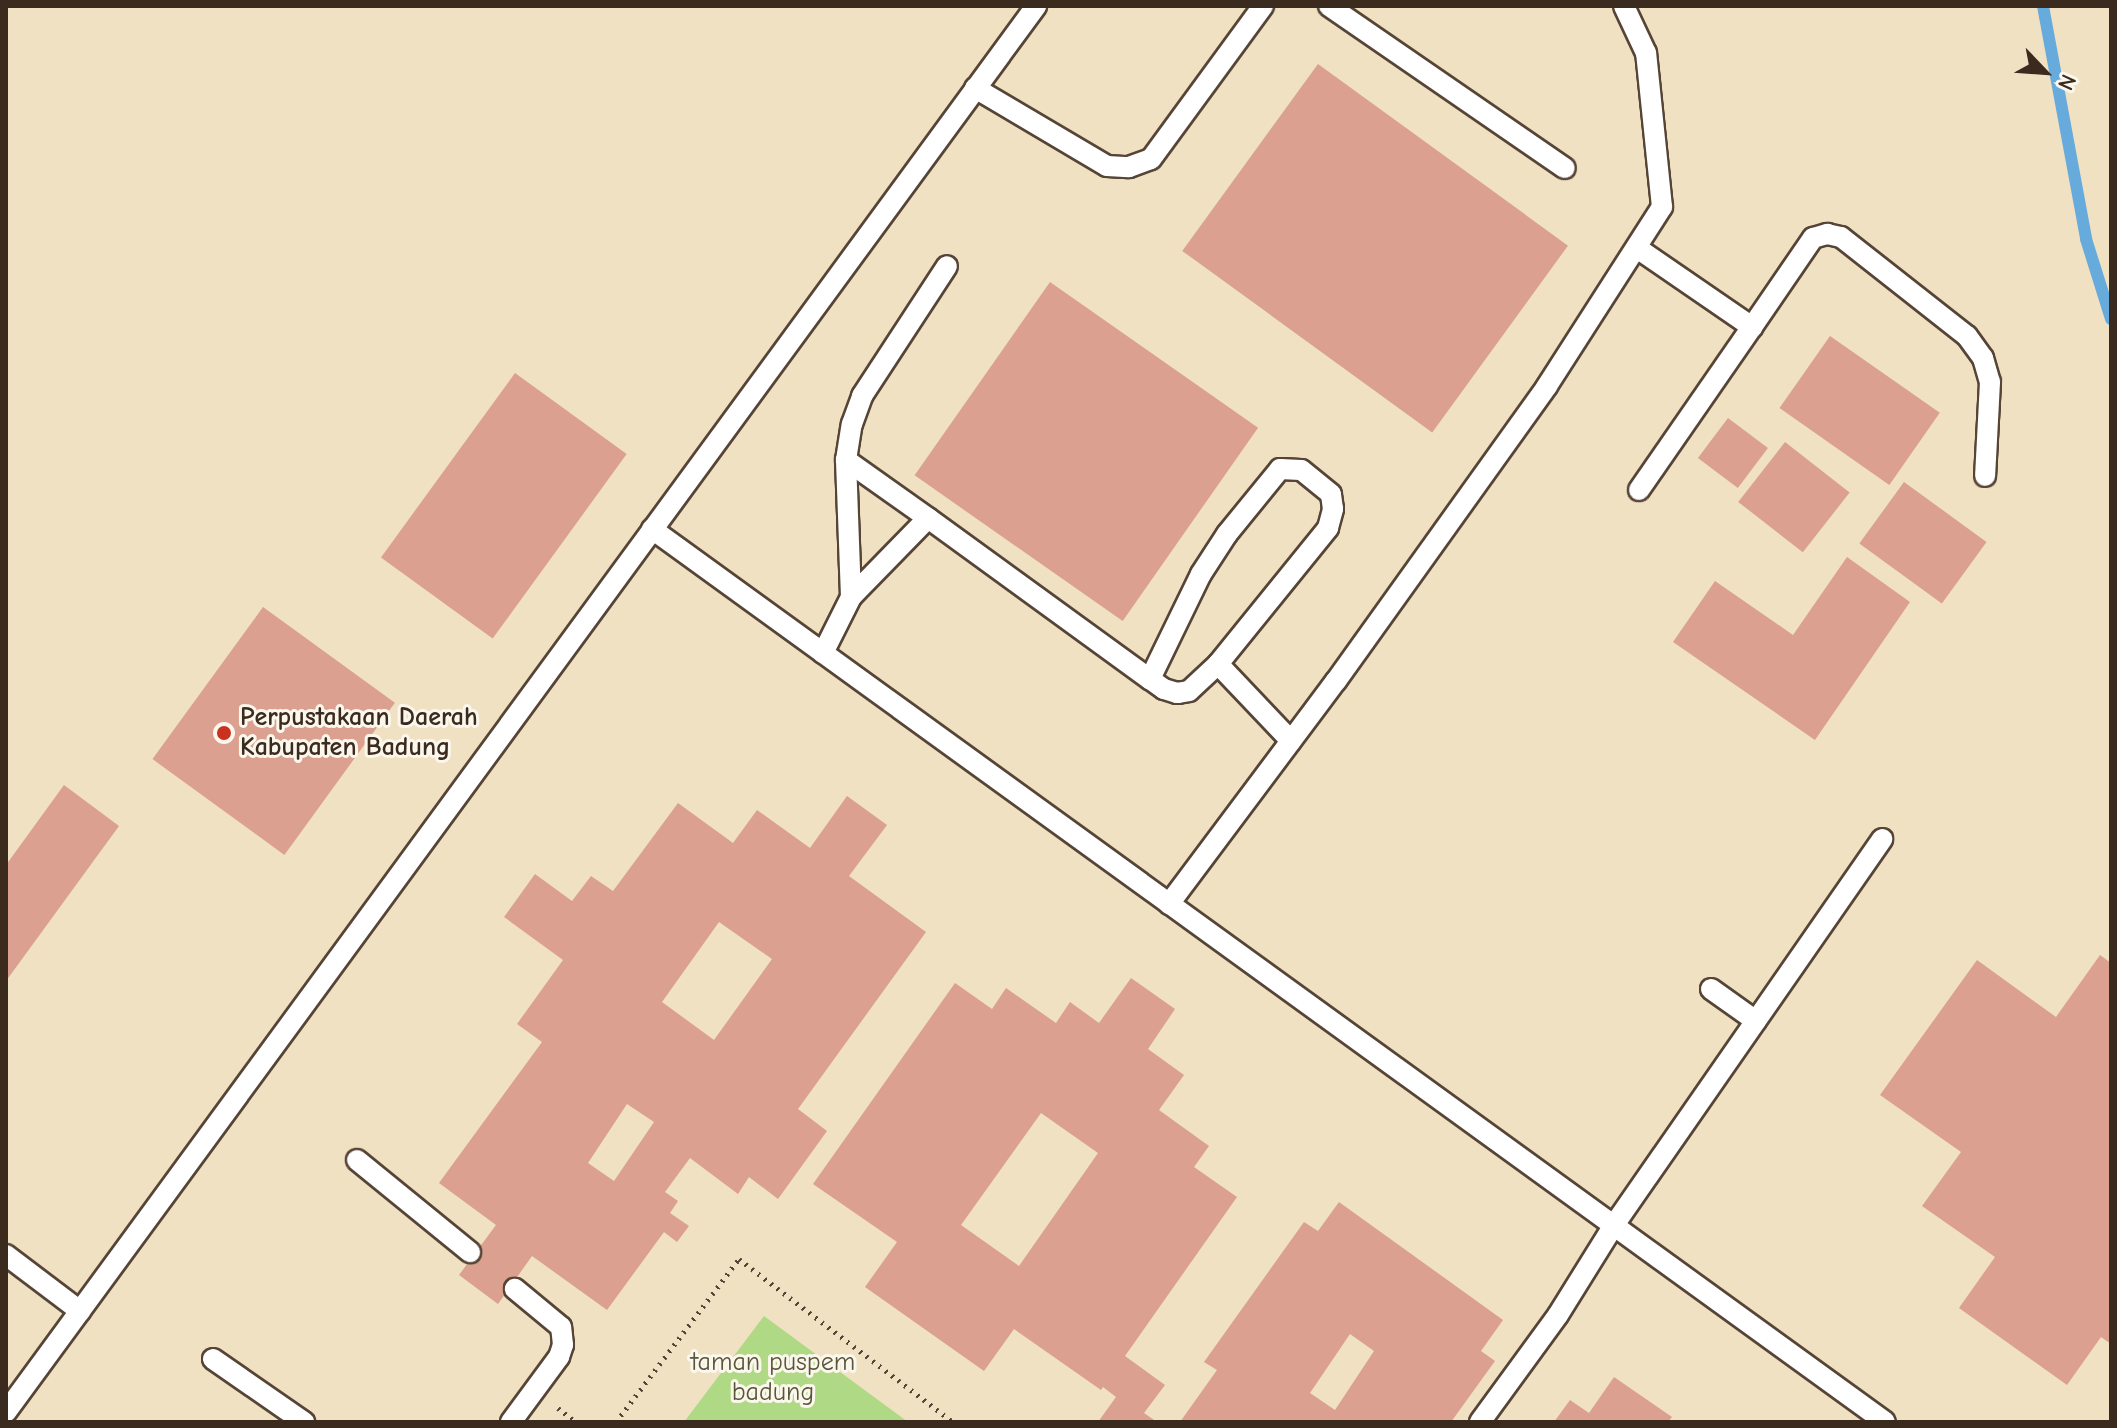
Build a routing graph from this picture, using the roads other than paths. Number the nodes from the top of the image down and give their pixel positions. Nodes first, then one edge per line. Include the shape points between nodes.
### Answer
1 (1036, 6) edge
2 (1263, 6) edge
3 (1329, 6) edge
4 (1624, 6) edge
5 (975, 88) junction
6 (1565, 168) dead end
7 (1637, 248) junction
8 (947, 266) dead end
9 (1752, 327) junction
10 (846, 460) junction
11 (1985, 476) dead end
12 (1639, 490) dead end
13 (928, 518) junction
14 (652, 529) junction
15 (851, 597) junction
16 (823, 653) junction
17 (1218, 664) junction
18 (1150, 679) junction
19 (1291, 741) junction
20 (1882, 839) dead end
21 (1169, 904) junction
22 (1711, 989) dead end
23 (1756, 1021) junction
24 (357, 1160) dead end
25 (1614, 1225) junction
26 (470, 1252) dead end
27 (6, 1255) edge
28 (515, 1289) dead end
29 (80, 1311) junction
30 (213, 1359) dead end
31 (6, 1412) edge
32 (304, 1422) edge
33 (511, 1422) edge
34 (1480, 1422) edge
35 (1885, 1422) edge

1 - 5 lane
2 - 5 lane via 1151,159 1129,167 1107,166
3 - 6 lane
4 - 7 lane via 1646,53 1662,207
5 - 14 lane
7 - 9 lane
7 - 19 lane via 1547,386
8 - 10 lane via 862,396
9 - 11 lane via 1813,238 1841,237 1967,336 1983,358 1990,382
9 - 12 lane
10 - 13 lane
10 - 15 lane
13 - 15 lane
13 - 18 lane
14 - 16 lane
14 - 29 lane
15 - 16 lane
16 - 21 lane
17 - 18 lane via 1184,693 1171,692
17 - 18 lane via 1328,528 1331,494 1301,470 1280,469 1227,534 1201,574
17 - 19 lane
19 - 21 lane
20 - 23 lane
21 - 25 lane
22 - 23 lane
23 - 25 lane
24 - 26 lane
25 - 34 lane via 1558,1315
25 - 35 lane
27 - 29 lane
28 - 33 lane via 561,1327 563,1345
29 - 31 lane
30 - 32 lane

